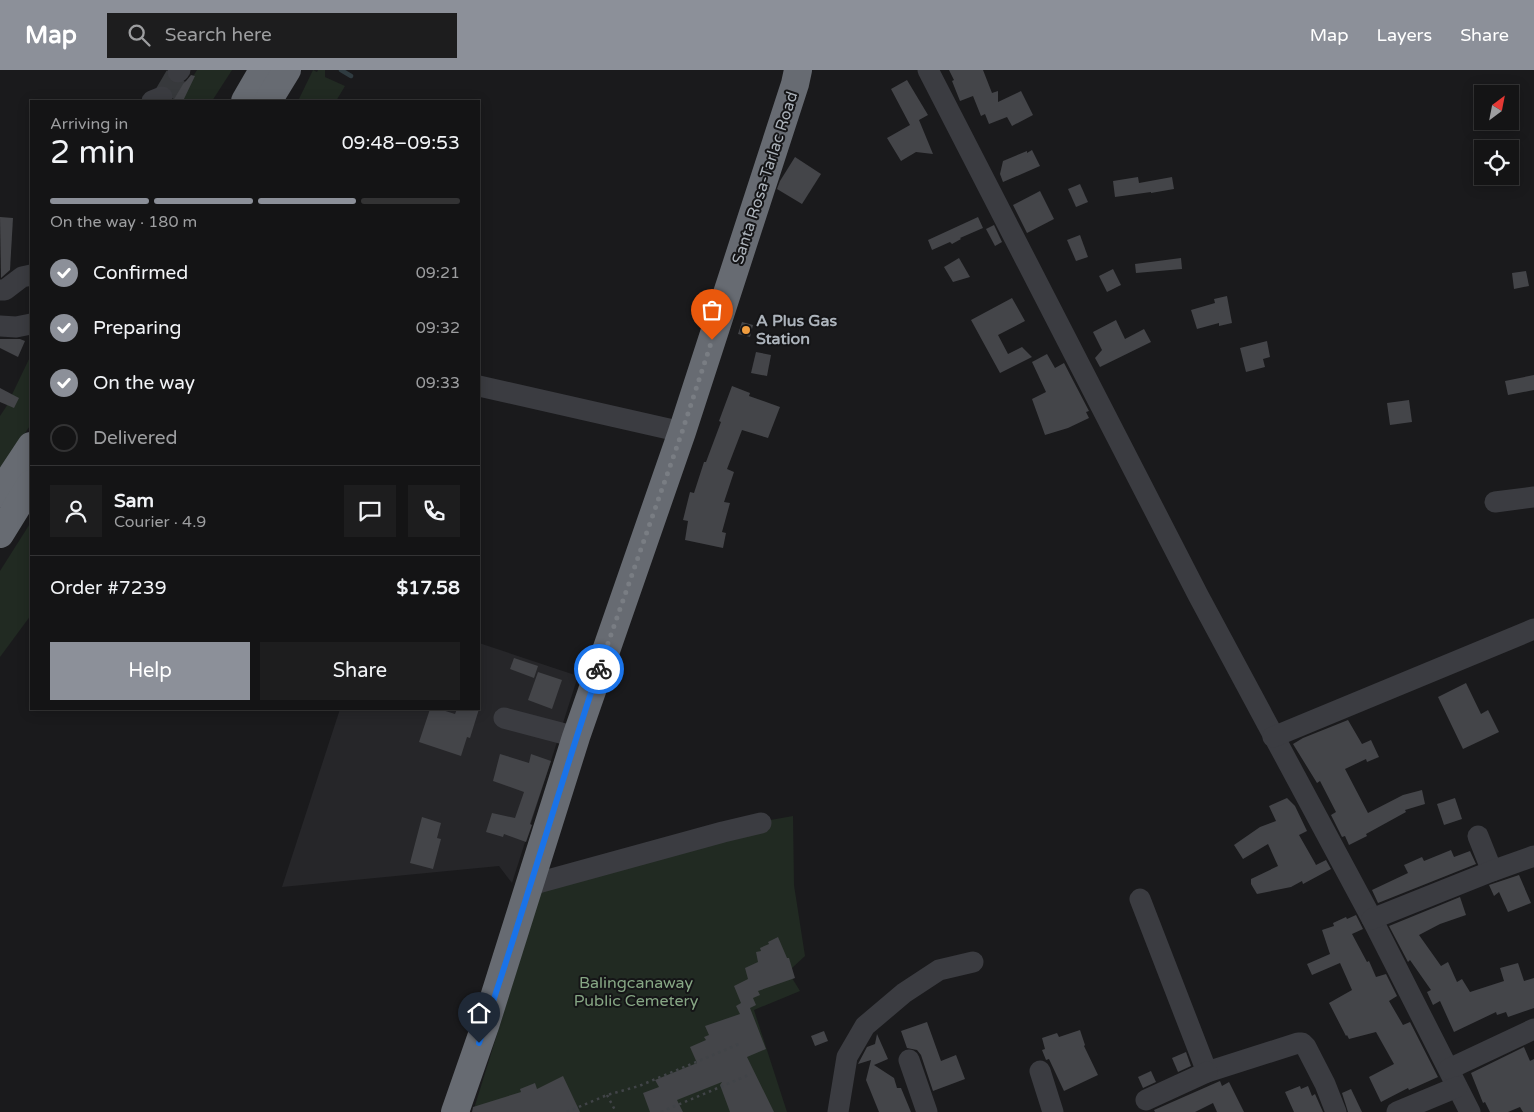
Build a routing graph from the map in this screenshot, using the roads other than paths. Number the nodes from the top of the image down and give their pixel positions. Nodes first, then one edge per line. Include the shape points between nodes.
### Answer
1 (263, 70) edge
2 (286, 70) edge
3 (798, 70) edge
4 (928, 70) edge
5 (246, 100) edge
6 (269, 100) edge
7 (30, 275) edge
8 (0, 290) edge
9 (30, 324) edge
10 (0, 326) edge
11 (480, 386) edge
12 (682, 432) junction
13 (30, 448) edge
14 (30, 486) edge
15 (0, 493) edge
16 (1534, 497) edge
17 (1495, 502) dead end
18 (0, 534) edge
19 (1534, 629) edge
20 (504, 718) dead end
21 (576, 737) junction
22 (1273, 737) junction
23 (761, 823) dead end
24 (1478, 836) dead end
25 (1534, 856) edge
26 (1492, 871) junction
27 (530, 885) junction
28 (1140, 899) dead end
29 (1372, 919) junction
30 (973, 962) dead end
31 (1534, 1029) edge
32 (909, 1060) dead end
33 (1040, 1071) dead end
34 (1206, 1072) junction
35 (1453, 1078) junction
36 (1146, 1100) dead end
37 (455, 1112) edge
38 (838, 1112) edge
39 (927, 1112) edge
40 (1053, 1112) edge
41 (1336, 1112) edge
42 (1397, 1112) edge
43 (1470, 1112) edge

1 - 5 highway
2 - 6 highway
3 - 12 highway, Santa Rosa-Tarlac Road
4 - 22 street
7 - 8 street
9 - 10 street
11 - 12 street
12 - 21 highway, Santa Rosa-Tarlac Road
13 - 15 highway
14 - 18 highway
16 - 17 street
19 - 22 street
20 - 21 street
21 - 27 highway, Santa Rosa-Tarlac Road
22 - 29 street
23 - 27 street
24 - 26 street
25 - 26 street
26 - 29 street
27 - 37 highway, Santa Rosa-Tarlac Road
28 - 34 street
29 - 35 street
30 - 38 street via 939,970 904,993 865,1026 847,1057
31 - 35 street
32 - 39 street
33 - 40 street
34 - 36 street
34 - 41 street via 1302,1043 1325,1084
35 - 42 street
35 - 43 street

